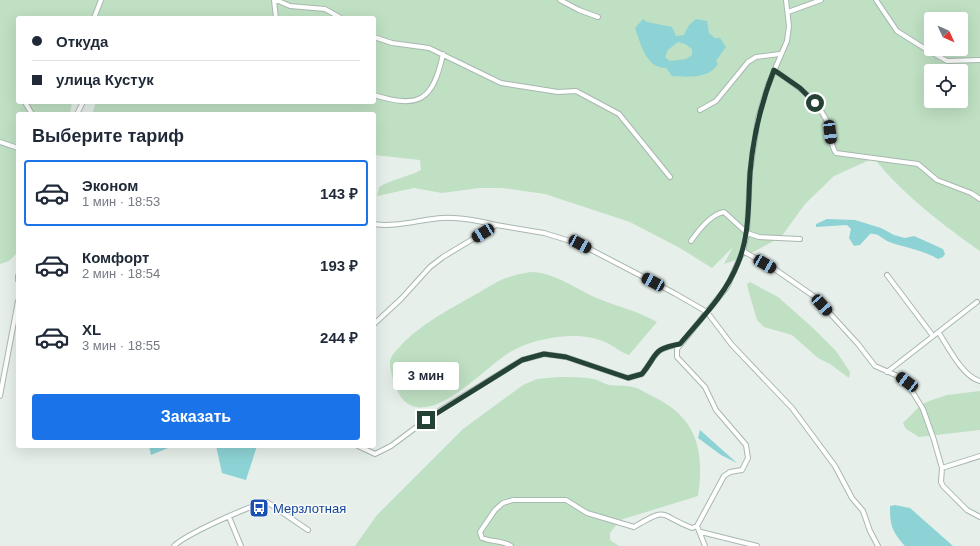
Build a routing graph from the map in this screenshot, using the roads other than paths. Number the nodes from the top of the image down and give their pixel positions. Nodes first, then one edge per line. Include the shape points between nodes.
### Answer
1 (101, 0) edge
2 (275, 0) edge
3 (560, 0) edge
4 (786, 0) edge
5 (821, 0) edge
6 (876, 0) edge
7 (788, 12) junction
8 (95, 16) edge
9 (276, 16) edge
10 (337, 16) edge
11 (598, 17) dead end
12 (376, 38) edge
13 (443, 54) junction
14 (780, 54) junction
15 (980, 60) edge
16 (774, 70) junction
17 (376, 95) edge
18 (26, 104) dead end
19 (700, 110) dead end
20 (31, 112) edge
21 (0, 142) edge
22 (16, 147) edge
23 (670, 177) dead end
24 (980, 198) edge
25 (376, 224) edge
26 (496, 225) junction
27 (747, 233) junction
28 (800, 239) dead end
29 (691, 241) dead end
30 (743, 251) junction
31 (887, 275) dead end
32 (977, 302) dead end
33 (707, 312) junction
34 (16, 318) edge
35 (376, 322) edge
36 (938, 333) junction
37 (933, 336) junction
38 (680, 344) junction
39 (887, 372) junction
40 (980, 381) edge
41 (0, 396) edge
42 (362, 448) edge
43 (980, 456) edge
44 (942, 468) junction
45 (229, 517) junction
46 (980, 517) edge
47 (697, 526) junction
48 (308, 530) dead end
49 (701, 532) junction
50 (174, 546) edge
51 (241, 546) edge
52 (511, 546) edge
53 (705, 546) edge
54 (757, 546) edge
55 (878, 546) edge

1 - 8 street
2 - 9 street
2 - 10 street via 290,6 324,9
3 - 11 street
4 - 7 street
5 - 7 street
6 - 15 street via 897,31 924,48 947,61
7 - 14 street via 787,41
12 - 13 street via 392,43 430,48
13 - 17 street via 437,78 418,100 405,102
13 - 23 street via 501,83 558,92 576,91 600,103 619,114
14 - 16 street
14 - 19 street via 756,57 748,62 716,101
16 - 24 street via 800,88 815,103 828,125 832,148 836,153 918,164 937,180
16 - 27 street via 758,118 750,172
18 - 20 street
21 - 22 street
25 - 26 street via 444,217
26 - 33 street via 544,233 580,244
26 - 35 street via 430,267
27 - 28 street via 759,237
27 - 29 street via 724,212 705,225
27 - 30 street
30 - 33 street via 727,288
30 - 39 street via 815,297 875,366
31 - 37 street
32 - 36 street
33 - 38 street
33 - 55 street via 732,345 792,408 835,466 852,498 863,511
34 - 41 street
36 - 37 street
36 - 40 street via 957,361 971,376
37 - 39 street
38 - 42 street via 665,346 658,350 642,374 628,378 566,357 544,354 522,360 434,414 391,446 375,454
38 - 47 street via 677,357 705,387 716,410 749,452 742,470 724,476
39 - 44 street via 900,377 914,391 923,409
43 - 44 street
44 - 46 street via 943,486 967,510
45 - 48 street via 267,502
45 - 50 street via 181,540
45 - 51 street
47 - 49 street
47 - 52 street via 692,528 668,515 657,514 634,527 587,513 566,500 513,500 503,503 495,510 480,532 482,538 497,540
49 - 53 street
49 - 54 street

